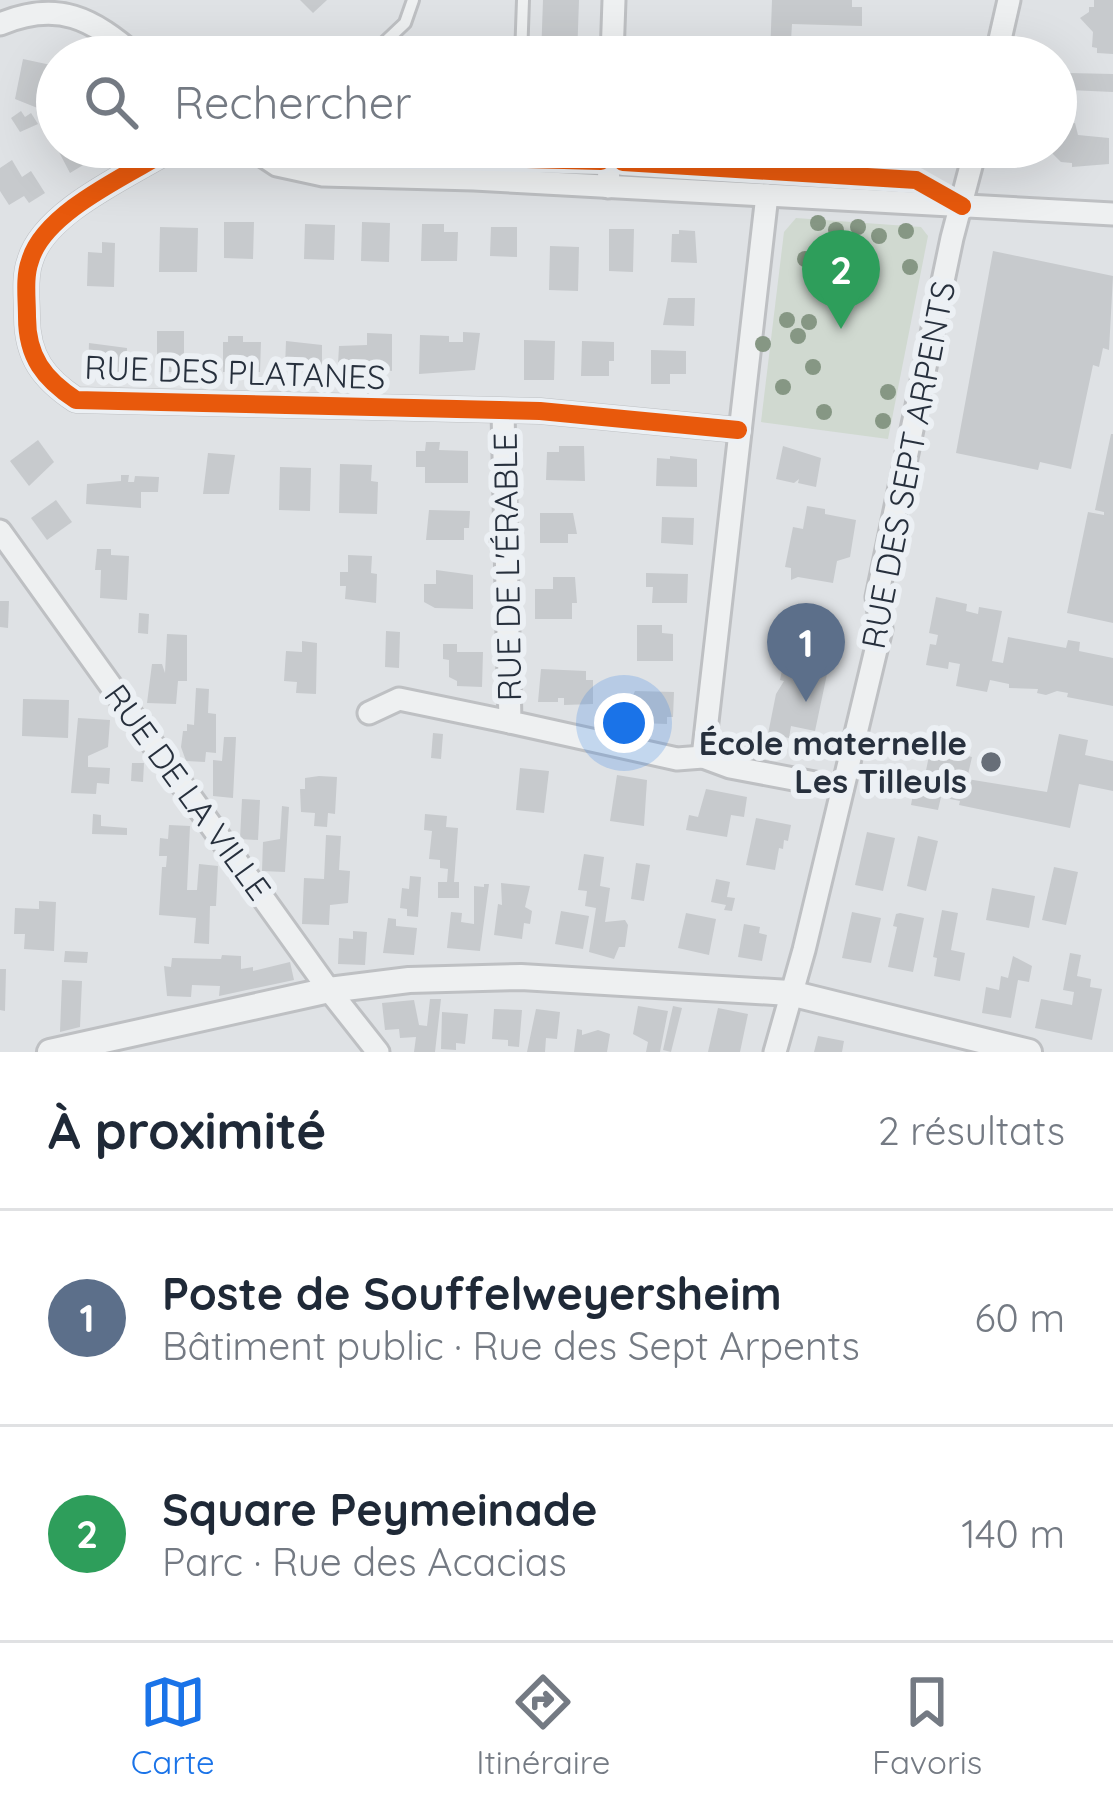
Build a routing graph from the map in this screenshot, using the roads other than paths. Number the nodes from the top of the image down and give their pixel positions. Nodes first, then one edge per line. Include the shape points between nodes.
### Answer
1 (413, 0) edge
2 (523, 0) edge
3 (614, 0) edge
4 (1009, 0) edge
5 (0, 24) edge
6 (113, 36) edge
7 (392, 36) edge
8 (522, 36) edge
9 (613, 36) edge
10 (1001, 36) edge
11 (140, 168) edge
12 (292, 168) edge
13 (352, 168) edge
14 (609, 168) edge
15 (971, 168) edge
16 (352, 176) junction
17 (608, 187) junction
18 (767, 195) junction
19 (962, 206) junction
20 (1113, 214) edge
21 (503, 411) junction
22 (738, 430) junction
23 (0, 531) edge
24 (369, 713) dead end
25 (510, 722) junction
26 (703, 757) junction
27 (841, 788) junction
28 (329, 990) junction
29 (790, 993) junction
30 (50, 1052) edge
31 (378, 1052) edge
32 (775, 1052) edge
33 (1029, 1052) edge

1 - 7 lane
2 - 8 lane
3 - 9 street
4 - 10 street
5 - 6 street via 48,7
11 - 21 street, RUE DES PLATANES via 51,223 37,243 28,265 27,335 51,384 76,400
12 - 16 street
13 - 16 lane
14 - 17 street
15 - 19 street, RUE DES SEPT ARPENTS
16 - 17 street
17 - 18 street
18 - 19 street
18 - 22 street
19 - 20 street
19 - 27 street, RUE DES SEPT ARPENTS via 878,597 881,629
21 - 22 street, RUE DES PLATANES
21 - 25 street, RUE DE L'ÉRABLE
22 - 26 street
23 - 28 street, RUE DE LA VILLE
24 - 25 street, RUE DE L'ÉRABLE via 399,699
25 - 26 street, RUE DE L'ÉRABLE via 677,759
26 - 27 street, RUE DE L'ÉRABLE
27 - 29 street, RUE DES SEPT ARPENTS
28 - 29 street via 521,977
28 - 30 street
28 - 31 street, RUE DE LA VILLE
29 - 32 street, RUE DES SEPT ARPENTS
29 - 33 street

